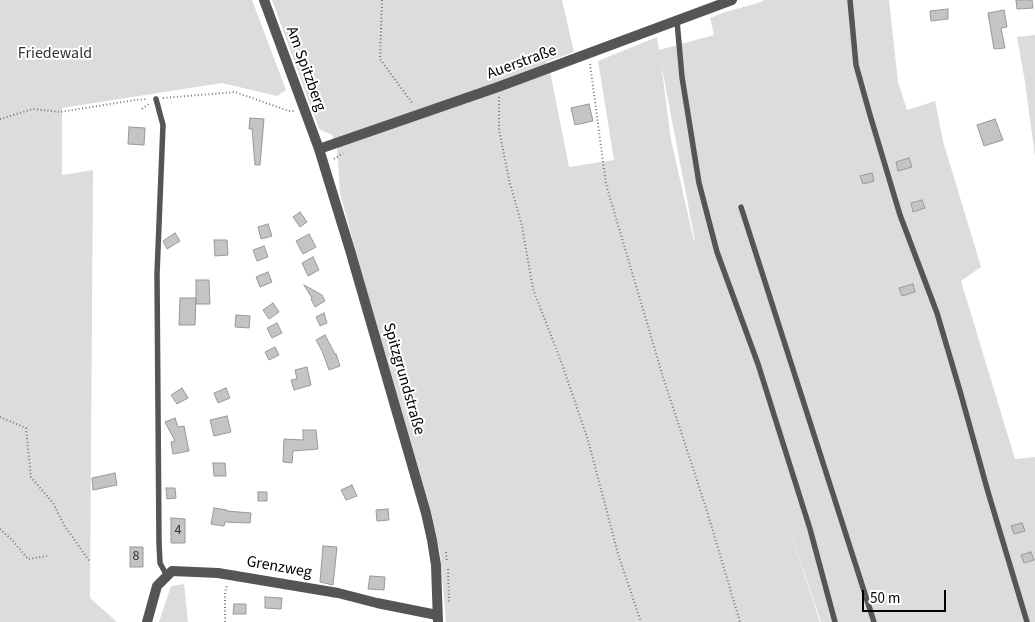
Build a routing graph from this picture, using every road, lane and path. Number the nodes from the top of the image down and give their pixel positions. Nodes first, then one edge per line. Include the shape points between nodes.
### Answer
1 (264, 0) edge
2 (382, 0) edge
3 (732, 0) edge
4 (850, 0) edge
5 (677, 21) junction
6 (589, 54) junction
7 (498, 87) junction
8 (156, 99) junction
9 (142, 109) dead end
10 (304, 109) junction
11 (420, 114) junction
12 (0, 119) edge
13 (319, 148) junction
14 (741, 207) dead end
15 (0, 417) edge
16 (0, 529) edge
17 (47, 556) dead end
18 (90, 562) dead end
19 (230, 575) junction
20 (167, 576) junction
21 (438, 618) edge
22 (146, 622) edge
23 (225, 622) edge
24 (641, 622) edge
25 (740, 622) edge
26 (835, 622) edge
27 (874, 622) edge
28 (1027, 622) edge

1 - 10 street, Am Spitzberg
2 - 11 path via 380,59
3 - 5 street, Auerstraße
4 - 28 lane via 856,65 870,115 900,215 937,313
5 - 6 street, Auerstraße
5 - 26 lane via 682,77 699,183 717,252 758,364 810,529
6 - 7 street, Auerstraße
6 - 25 path via 606,184
7 - 11 street, Auerstraße
7 - 24 path via 499,129 533,289 588,440 618,554
8 - 9 path
8 - 10 path via 235,92 289,111
8 - 12 path via 60,112 33,109
8 - 20 lane via 162,126 157,274 159,543 160,563
10 - 13 street, Am Spitzberg
11 - 13 street, Auerstraße
13 - 21 street, Spitzgrundstraße via 426,513 436,565
14 - 27 lane
15 - 18 path via 26,428 31,476
16 - 17 path via 28,558
19 - 20 street, Grenzweg via 172,571
19 - 21 street, Grenzweg via 338,593
19 - 23 path via 225,593
20 - 22 street via 158,586

